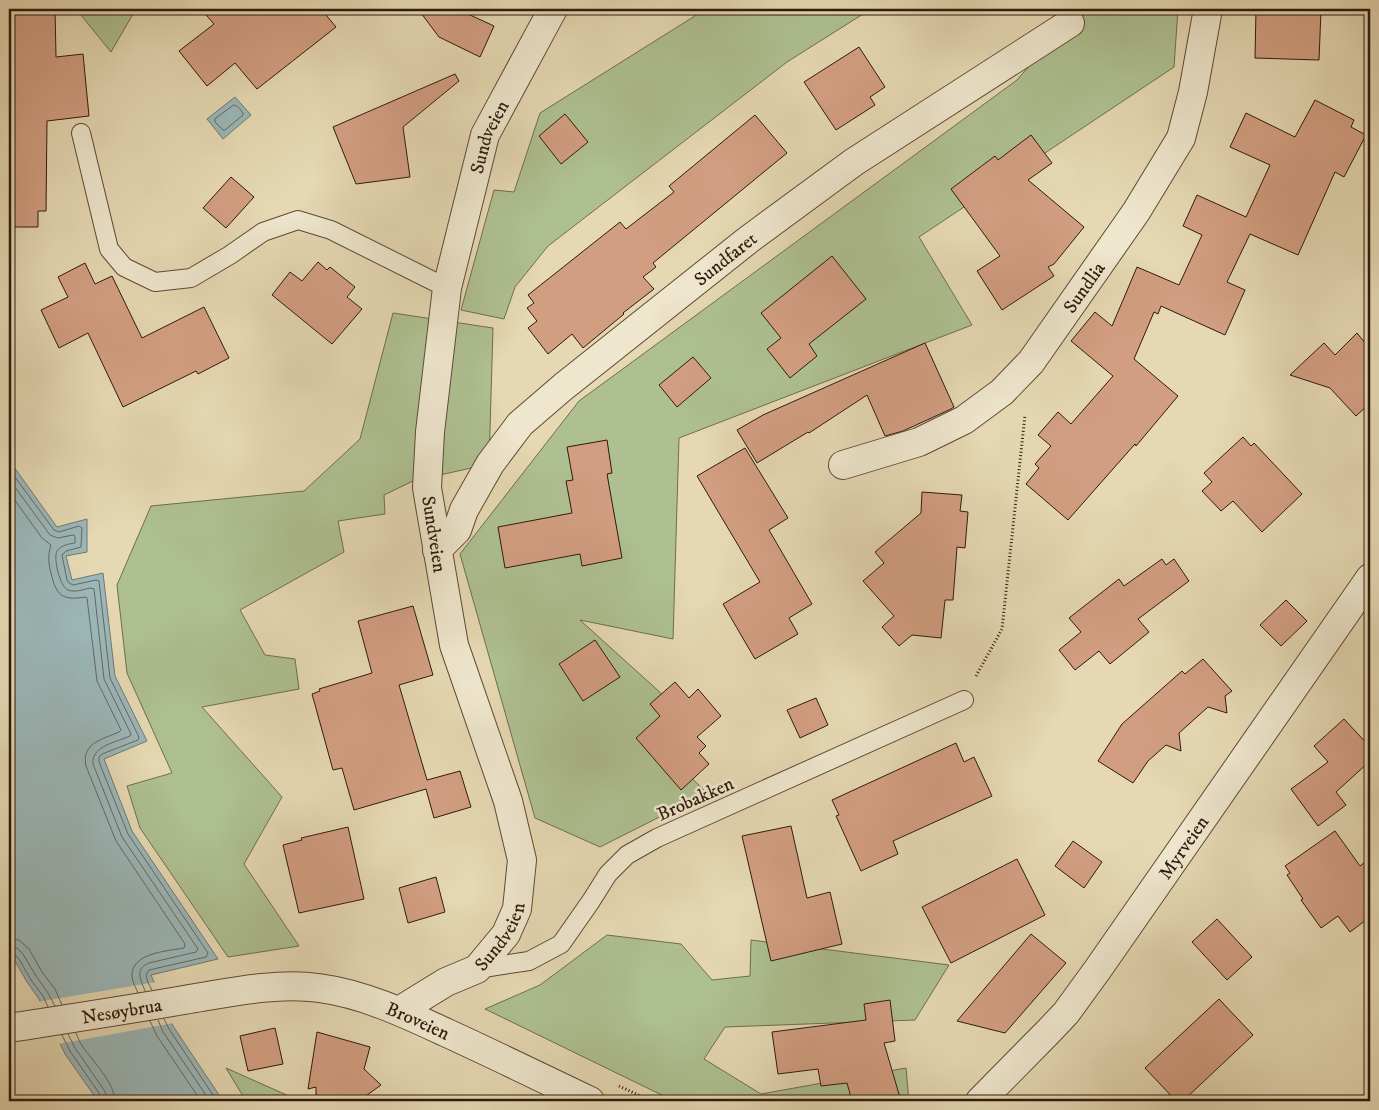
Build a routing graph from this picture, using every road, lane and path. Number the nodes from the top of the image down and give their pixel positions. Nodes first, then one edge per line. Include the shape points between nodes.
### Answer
1 (554, 9) edge
2 (1208, 9) edge
3 (1070, 23) dead end
4 (81, 133) dead end
5 (447, 288) junction
6 (1026, 412) dead end
7 (843, 465) dead end
8 (438, 550) junction
9 (1370, 578) edge
10 (964, 700) joint
11 (477, 969) junction
12 (234, 992) joint
13 (399, 1011) junction
14 (9, 1028) edge
15 (590, 1101) edge
16 (980, 1101) edge

1 - 5 street, Sundveien via 485,135
2 - 7 street, Sundlia via 1181,138 1136,212 1031,362 1002,392 964,420 919,442
3 - 8 street, Sundfaret via 854,162 748,240 562,387 520,424 490,464 464,510 457,530
4 - 5 lane via 109,249 124,267 155,282 191,278 263,232 298,220 331,230
5 - 8 street, Sundveien via 430,432 427,488
6 - 10 path via 1002,629
8 - 11 street, Sundveien via 454,645 508,801 522,860 517,909 506,934
9 - 16 street, Myrveien via 1066,1013
10 - 11 lane, Brobakken via 627,854 608,874 561,944 529,961
11 - 13 street, Sundveien via 446,982
12 - 13 street, Broveien via 304,986 360,998
12 - 14 street, Nesøybrua
13 - 15 street, Broveien

